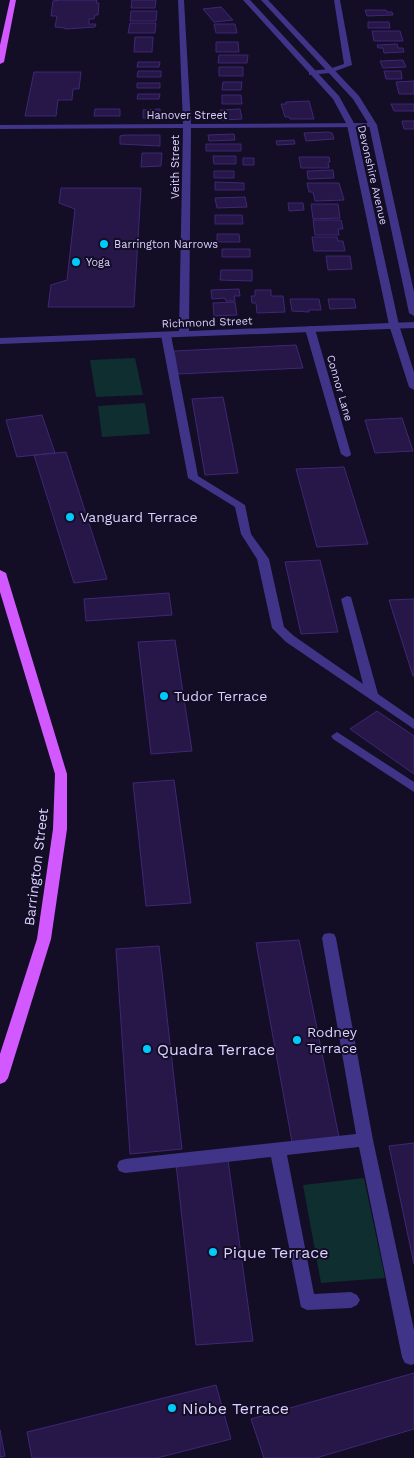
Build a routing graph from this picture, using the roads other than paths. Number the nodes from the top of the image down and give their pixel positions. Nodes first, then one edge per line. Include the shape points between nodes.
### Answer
1 (13, 0) edge
2 (181, 0) edge
3 (246, 0) edge
4 (264, 0) edge
5 (337, 0) edge
6 (0, 62) edge
7 (330, 71) junction
8 (312, 73) junction
9 (350, 125) junction
10 (373, 125) junction
11 (0, 127) edge
12 (187, 127) junction
13 (414, 313) edge
14 (414, 325) edge
15 (394, 326) junction
16 (310, 329) junction
17 (184, 334) junction
18 (166, 335) junction
19 (0, 341) edge
20 (414, 387) edge
21 (346, 454) dead end
22 (0, 573) edge
23 (347, 599) dead end
24 (372, 694) junction
25 (414, 725) edge
26 (336, 736) dead end
27 (414, 788) edge
28 (328, 938) dead end
29 (0, 1078) edge
30 (365, 1140) junction
31 (278, 1150) junction
32 (125, 1166) dead end
33 (351, 1300) dead end
34 (411, 1357) dead end

1 - 6 main road
2 - 12 street, Veith Street
3 - 8 street, Devonshire Avenue
4 - 7 street, Devonshire Avenue
5 - 7 street via 348,65
7 - 8 street
7 - 10 street, Devonshire Avenue via 356,98
8 - 9 street, Devonshire Avenue via 336,98
9 - 10 street, Hanover Street
9 - 12 street, Hanover Street
9 - 15 street, Devonshire Avenue
10 - 13 street, Devonshire Avenue
11 - 12 street, Hanover Street
12 - 17 street, Veith Street
14 - 15 street, Richmond Street
15 - 16 street, Richmond Street
15 - 20 street, Devonshire Avenue
16 - 17 street, Richmond Street
16 - 21 street, Connor Lane
17 - 18 street, Richmond Street
18 - 19 street, Richmond Street
18 - 24 street via 192,478 240,505 246,534 263,559 278,628
22 - 29 main road, Barrington Street via 61,774 60,829 44,939
23 - 24 street
24 - 25 street
26 - 27 street
28 - 30 street
30 - 31 street
30 - 34 street
31 - 32 street
31 - 33 street via 307,1302

